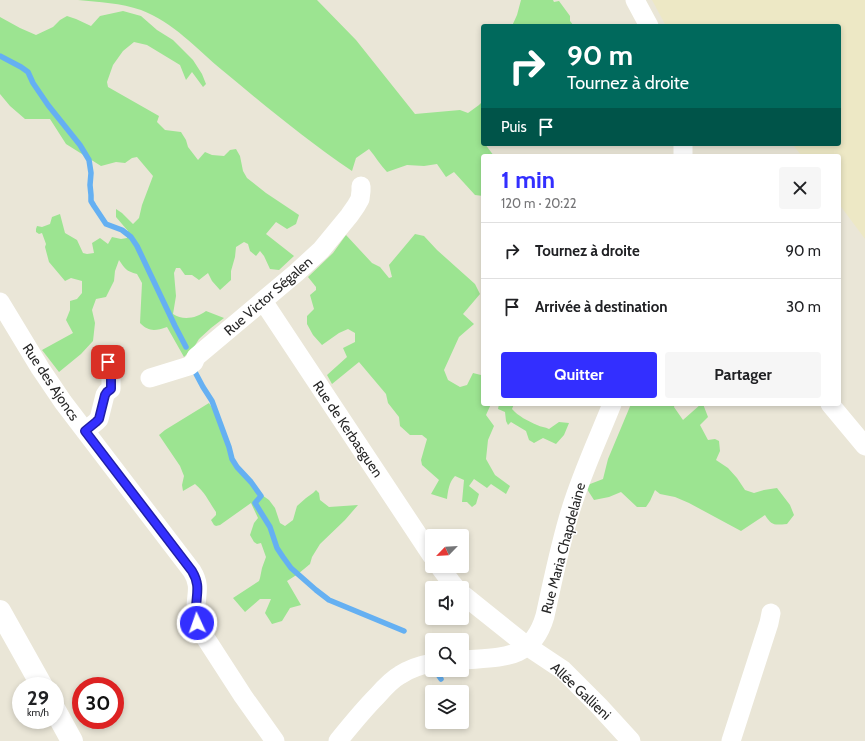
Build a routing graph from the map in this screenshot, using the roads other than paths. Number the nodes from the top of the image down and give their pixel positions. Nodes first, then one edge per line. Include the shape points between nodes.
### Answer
1 (635, 0) edge
2 (649, 24) edge
3 (361, 186) dead end
4 (263, 301) junction
5 (0, 302) edge
6 (108, 362) dead end
7 (150, 378) dead end
8 (611, 406) edge
9 (832, 406) edge
10 (85, 431) junction
11 (865, 446) edge
12 (425, 545) edge
13 (444, 573) edge
14 (450, 581) edge
15 (469, 600) edge
16 (0, 611) edge
17 (770, 613) dead end
18 (528, 646) junction
19 (469, 659) edge
20 (425, 665) edge
21 (37, 677) edge
22 (64, 726) edge
23 (72, 741) edge
24 (275, 741) edge
25 (338, 741) edge
26 (631, 741) edge
27 (731, 741) edge

1 - 2 street
3 - 4 street, Rue Victor Ségalen via 360,199 356,206 330,240 310,261
4 - 7 street, Rue Victor Ségalen via 196,357 191,365
4 - 12 street, Rue de Kerbasguen
5 - 10 street, Rue des Ajoncs via 46,377
6 - 10 street via 111,389 105,395 99,419
8 - 18 street, Rue Maria Chapdelaine via 570,510 543,623
9 - 11 street
10 - 24 street, Rue des Ajoncs via 192,571 197,582 197,623
13 - 14 street
15 - 18 street
16 - 21 street
17 - 27 street
18 - 19 street via 522,651 506,656
18 - 26 street, Allée Gallieni via 563,670
20 - 25 street via 399,675 369,704
22 - 23 street

